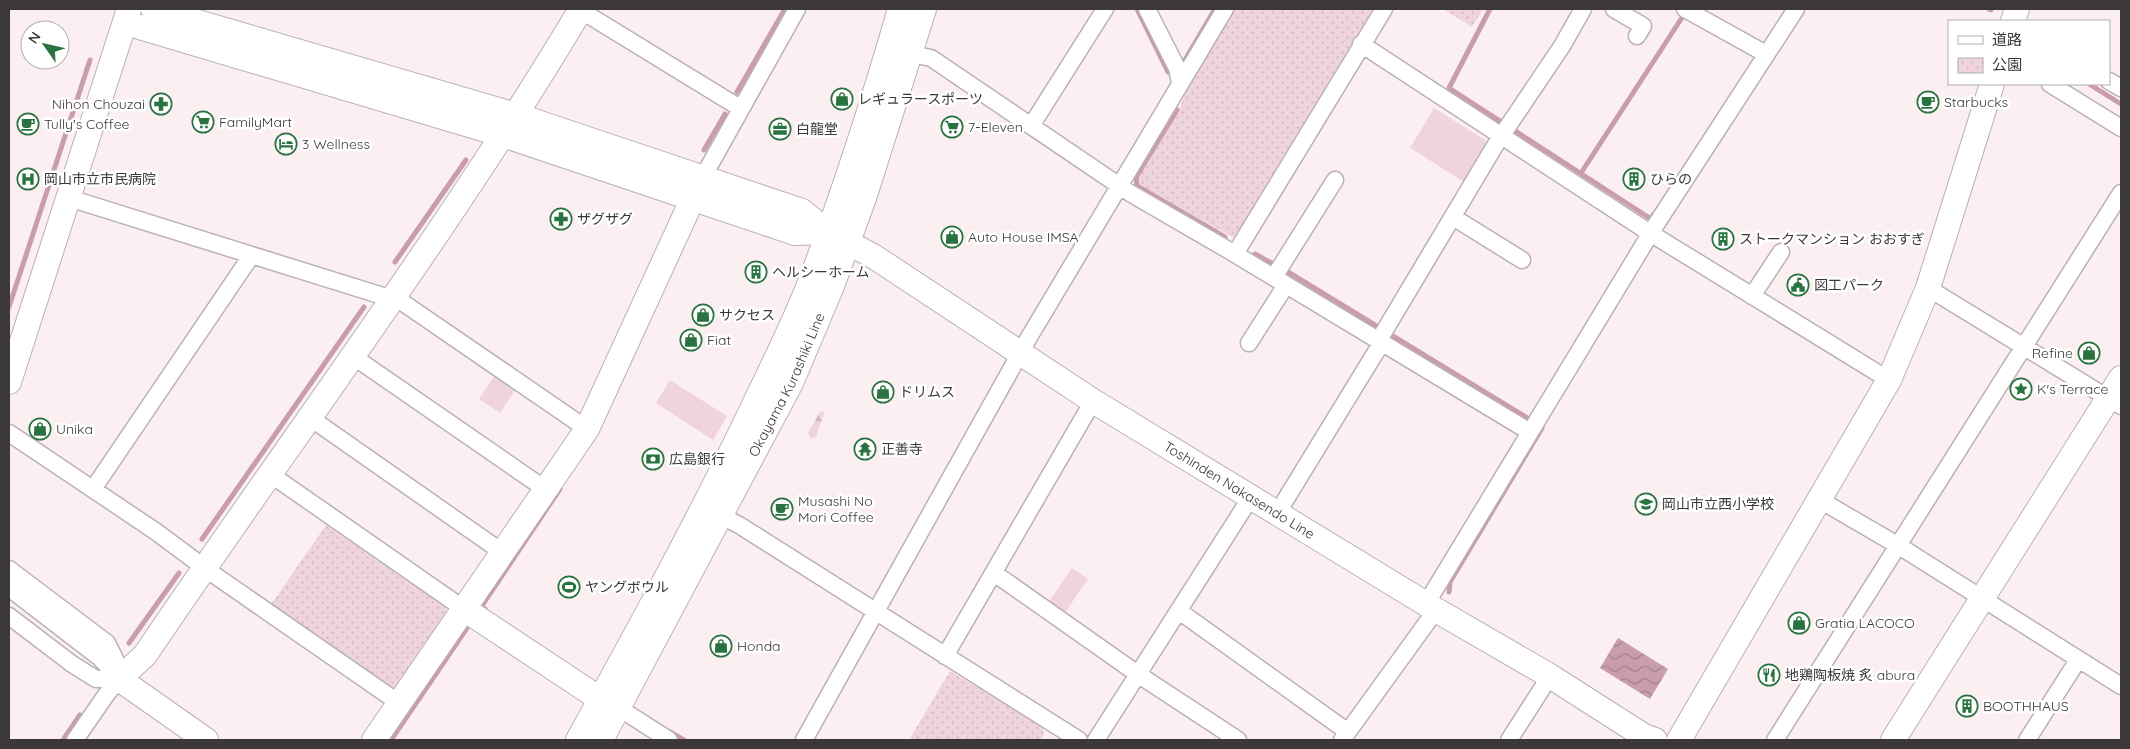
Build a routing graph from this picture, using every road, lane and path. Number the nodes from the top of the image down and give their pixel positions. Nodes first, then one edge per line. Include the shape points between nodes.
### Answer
1 (153, 9) edge
2 (581, 9) edge
3 (797, 9) edge
4 (900, 9) edge
5 (924, 9) edge
6 (1105, 9) edge
7 (1147, 9) edge
8 (1225, 9) edge
9 (1384, 9) edge
10 (1583, 9) edge
11 (1614, 9) edge
12 (1796, 9) edge
13 (1687, 10) edge
14 (127, 16) edge
15 (1637, 36) dead end
16 (1361, 44) junction
17 (1762, 51) junction
18 (911, 54) junction
19 (2110, 82) edge
20 (1180, 83) junction
21 (1992, 85) edge
22 (2052, 85) edge
23 (2121, 88) edge
24 (740, 108) junction
25 (516, 115) junction
26 (1031, 126) junction
27 (2121, 128) edge
28 (1506, 129) junction
29 (503, 136) junction
30 (1335, 180) dead end
31 (1120, 186) junction
32 (698, 188) junction
33 (2121, 193) edge
34 (69, 198) junction
35 (1453, 217) junction
36 (1650, 233) junction
37 (838, 236) junction
38 (1781, 252) dead end
39 (1235, 254) junction
40 (251, 256) junction
41 (1522, 260) dead end
42 (1280, 274) junction
43 (1928, 288) junction
44 (1752, 296) junction
45 (390, 299) junction
46 (1382, 337) junction
47 (1249, 343) dead end
48 (2024, 347) junction
49 (1020, 354) junction
50 (352, 355) junction
51 (2121, 378) edge
52 (1889, 380) junction
53 (9, 382) edge
54 (1093, 401) junction
55 (2115, 402) edge
56 (309, 417) junction
57 (587, 429) junction
58 (9, 432) edge
59 (1530, 432) junction
60 (270, 474) junction
61 (93, 489) junction
62 (545, 489) junction
63 (1251, 497) junction
64 (1820, 500) junction
65 (713, 511) junction
66 (1278, 512) junction
67 (1899, 546) junction
68 (502, 552) junction
69 (204, 567) junction
70 (9, 569) edge
71 (994, 573) junction
72 (9, 588) edge
73 (1981, 599) junction
74 (1431, 607) junction
75 (464, 609) junction
76 (1179, 611) junction
77 (875, 612) junction
78 (9, 616) edge
79 (945, 656) junction
80 (2078, 660) junction
81 (1139, 674) junction
82 (1550, 676) junction
83 (119, 679) junction
84 (2121, 686) edge
85 (399, 703) junction
86 (610, 703) junction
87 (1053, 734) edge
88 (1345, 736) edge
89 (75, 740) edge
90 (206, 740) edge
91 (374, 740) edge
92 (578, 740) edge
93 (601, 740) edge
94 (669, 740) edge
95 (804, 740) edge
96 (1079, 740) edge
97 (1096, 740) edge
98 (1238, 740) edge
99 (1509, 740) edge
100 (1655, 740) edge
101 (1679, 740) edge
102 (1775, 740) edge
103 (1893, 740) edge
104 (2027, 740) edge

1 - 25 street
2 - 24 street
2 - 25 street
3 - 24 street
4 - 37 street, Okayama Kurashiki Line
5 - 18 street, Okayama Kurashiki Line
6 - 26 street
7 - 20 street
8 - 20 street
9 - 16 street
10 - 28 street
11 - 15 street via 1643,26
12 - 17 street
13 - 17 street
14 - 29 street
14 - 34 street
16 - 28 street
16 - 39 street
17 - 36 street
18 - 26 street via 931,58
18 - 37 street, Okayama Kurashiki Line
19 - 23 street
20 - 31 street
21 - 43 street
22 - 27 street
24 - 32 street
25 - 29 street
25 - 32 street
26 - 31 street
28 - 35 street
28 - 36 street
29 - 32 street
29 - 45 street
30 - 42 street
31 - 39 street
31 - 49 street
32 - 37 street via 795,233
32 - 57 street
33 - 48 street
34 - 40 street
34 - 53 street
35 - 41 street
35 - 46 street
36 - 44 street
36 - 59 street
37 - 49 street, Toshinden Nakasendo Line via 950,305
37 - 65 street, Okayama Kurashiki Line via 832,286 791,383
38 - 44 street
39 - 42 street
40 - 45 street
40 - 61 street
42 - 46 street
42 - 47 street
43 - 48 street
43 - 52 street
44 - 52 street
45 - 50 street
45 - 57 street via 402,302
46 - 59 street
46 - 66 street
48 - 55 street
48 - 67 street
49 - 54 street, Toshinden Nakasendo Line
49 - 77 street
50 - 56 street
50 - 62 street
51 - 55 street
52 - 64 street
54 - 63 street, Toshinden Nakasendo Line
54 - 71 street
55 - 73 street
56 - 60 street
56 - 68 street
57 - 62 street
58 - 61 street
59 - 74 street
60 - 69 street
60 - 75 street
61 - 69 street
62 - 68 street
63 - 66 street, Toshinden Nakasendo Line
63 - 76 street
64 - 67 street
64 - 101 street
65 - 77 street
65 - 86 street, Okayama Kurashiki Line
66 - 74 street, Toshinden Nakasendo Line
67 - 73 street
67 - 102 street
68 - 75 street
69 - 83 street via 145,655
69 - 85 street
70 - 83 street via 107,643 115,658
71 - 79 street
71 - 81 street
72 - 83 street via 100,658
73 - 80 street
73 - 103 street
74 - 82 street, Toshinden Nakasendo Line
74 - 88 street
75 - 85 street
75 - 86 street
76 - 81 street
76 - 88 street
77 - 79 street
77 - 95 street
78 - 83 street via 96,679
79 - 87 street
80 - 84 street
80 - 104 street
81 - 97 street
81 - 98 street
82 - 99 street
82 - 100 street, Toshinden Nakasendo Line
83 - 89 street
83 - 90 street
85 - 91 street
86 - 92 street, Okayama Kurashiki Line
86 - 93 street, Okayama Kurashiki Line
86 - 94 street
87 - 96 street

